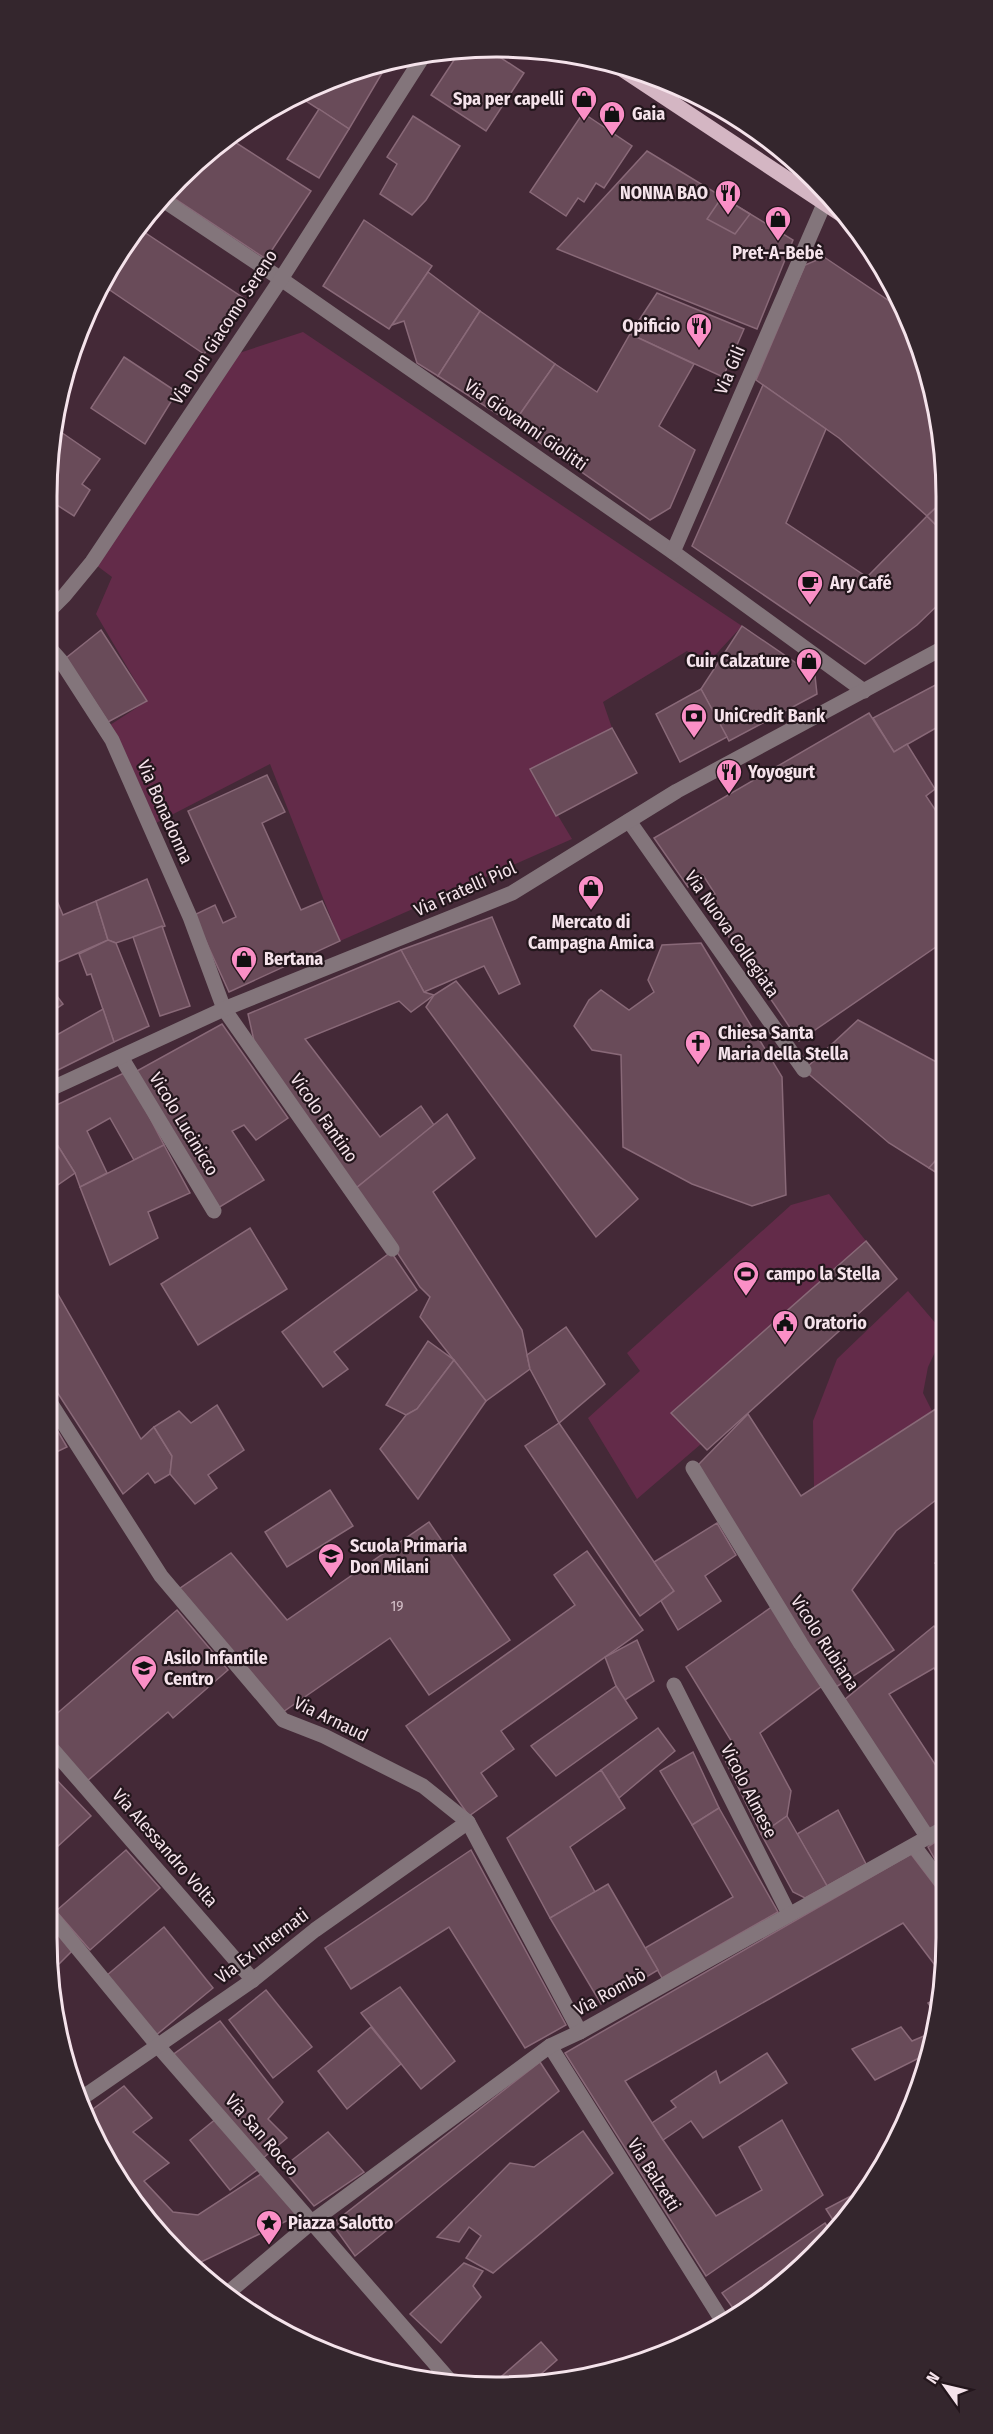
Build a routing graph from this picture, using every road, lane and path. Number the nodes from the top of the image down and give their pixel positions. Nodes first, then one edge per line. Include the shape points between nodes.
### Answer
1 (418, 64) edge
2 (638, 80) edge
3 (169, 204) edge
4 (824, 204) joint
5 (281, 279) junction
6 (674, 552) junction
7 (57, 603) edge
8 (936, 652) edge
9 (57, 656) edge
10 (864, 691) junction
11 (629, 821) junction
12 (224, 1009) junction
13 (121, 1057) junction
14 (804, 1070) dead end
15 (57, 1086) edge
16 (214, 1211) dead end
17 (392, 1249) dead end
18 (57, 1413) edge
19 (693, 1468) dead end
20 (674, 1685) dead end
21 (57, 1755) edge
22 (468, 1822) junction
23 (936, 1833) edge
24 (928, 1838) junction
25 (914, 1846) junction
26 (936, 1875) edge
27 (789, 1914) junction
28 (57, 1923) edge
29 (252, 1980) junction
30 (580, 2031) junction
31 (158, 2046) junction
32 (550, 2046) junction
33 (86, 2095) edge
34 (313, 2222) junction
35 (233, 2289) edge
36 (719, 2316) edge
37 (444, 2373) edge

1 - 5 street, Via Don Giacomo Sereno
2 - 4 main road
3 - 5 street, Via Giovanni Giolitti
4 - 6 street, Via Gili
5 - 6 street, Via Giovanni Giolitti
5 - 7 street, Via Don Giacomo Sereno via 92,562
6 - 10 street, Via Giovanni Giolitti
8 - 10 street, Via Fratelli Piol
9 - 12 street, Via Bonadonna via 112,740 190,918
10 - 11 street, Via Fratelli Piol via 677,791
11 - 12 street, Via Fratelli Piol via 512,893
11 - 14 street, Via Nuova Collegiata
12 - 13 street, Via Fratelli Piol
12 - 17 street, Vicolo Fantino
13 - 15 street, Via Fratelli Piol
13 - 16 street, Vicolo Lucinicco
18 - 22 street, Via Arnaud via 161,1576 283,1720 324,1736 423,1786
19 - 24 street, Vicolo Rubiana via 801,1644
20 - 27 street, Vicolo Almese
21 - 29 street, Via Alessandro Volta
22 - 29 street, Via Ex Internati via 315,1930
22 - 30 street, Via Arnaud
23 - 24 street, Via Rombò
24 - 25 street, Via Rombò
25 - 26 street
25 - 27 street, Via Rombò
27 - 30 street, Via Rombò
28 - 31 street, Via San Rocco
29 - 31 street, Via Ex Internati
30 - 32 street, Via Rombò
31 - 33 street, Via Ex Internati
31 - 34 street, Via San Rocco
32 - 34 street, Via Rombò
32 - 36 street, Via Balzetti
34 - 35 street
34 - 37 street, Via San Rocco

